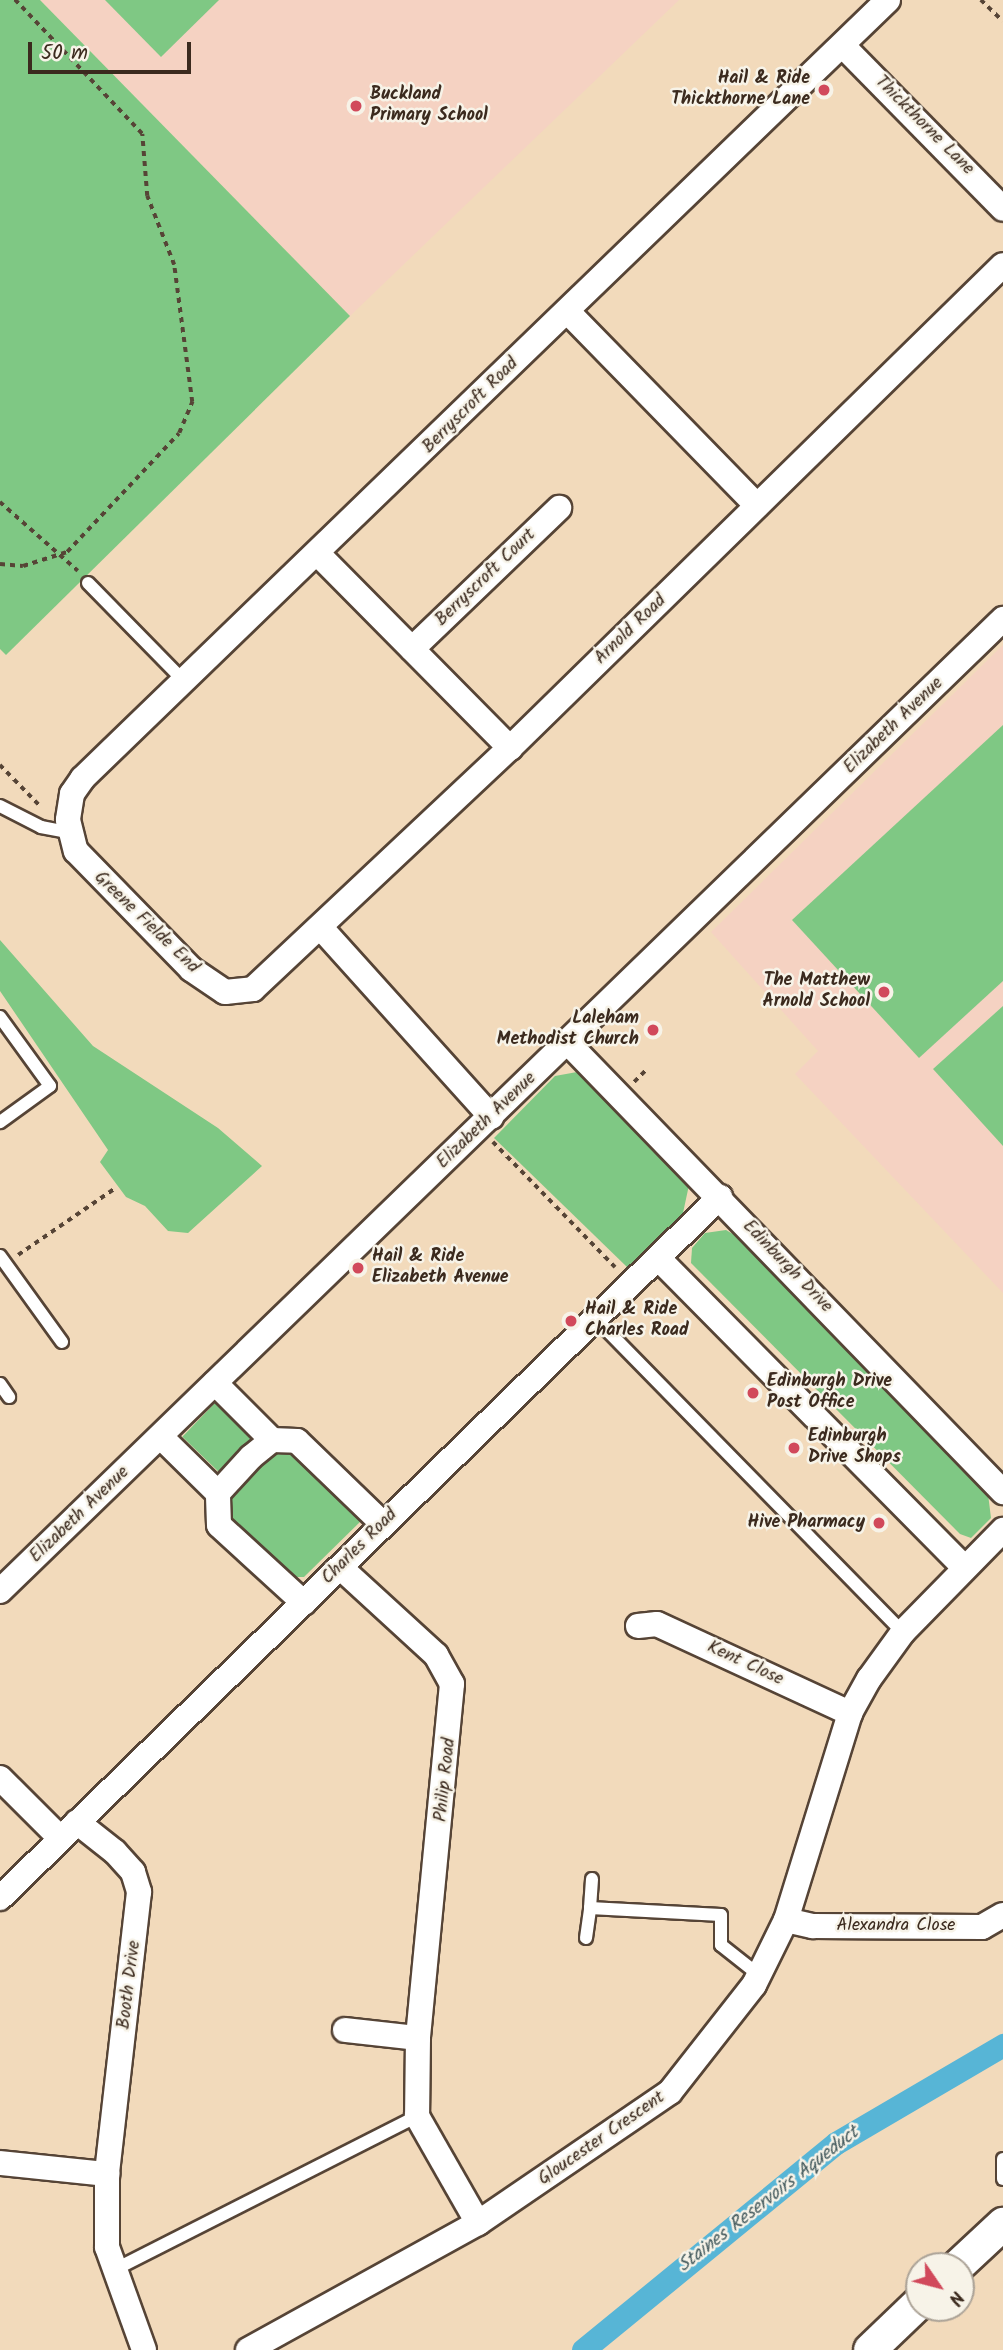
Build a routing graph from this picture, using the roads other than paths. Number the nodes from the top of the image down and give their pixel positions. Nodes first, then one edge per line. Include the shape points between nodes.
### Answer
1 (888, 0) edge
2 (843, 46) junction
3 (1003, 209) edge
4 (1003, 265) edge
5 (567, 311) junction
6 (757, 506) junction
7 (559, 508) dead end
8 (320, 555) junction
9 (88, 583) road end
10 (1003, 619) edge
11 (412, 649) junction
12 (184, 681) junction
13 (510, 748) junction
14 (0, 806) edge
15 (68, 826) junction
16 (322, 929) junction
17 (253, 989) joint
18 (0, 1017) edge
19 (569, 1044) junction
20 (0, 1122) edge
21 (485, 1122) junction
22 (720, 1197) junction
23 (659, 1258) junction
24 (4, 1259) edge
25 (597, 1320) junction
26 (62, 1342) dead end
27 (215, 1383) junction
28 (0, 1384) edge
29 (9, 1397) dead end
30 (161, 1437) junction
31 (272, 1440) junction
32 (1003, 1492) edge
33 (218, 1493) junction
34 (382, 1523) junction
35 (1003, 1530) edge
36 (341, 1567) junction
37 (964, 1567) junction
38 (0, 1591) edge
39 (304, 1603) junction
40 (638, 1626) dead end
41 (903, 1632) junction
42 (850, 1713) junction
43 (0, 1778) edge
44 (68, 1830) junction
45 (592, 1879) dead end
46 (0, 1898) edge
47 (590, 1908) junction
48 (1003, 1915) edge
49 (786, 1920) junction
50 (586, 1938) dead end
51 (759, 1975) junction
52 (345, 2030) dead end
53 (418, 2038) junction
54 (417, 2116) junction
55 (1003, 2160) edge
56 (0, 2163) edge
57 (107, 2174) junction
58 (1003, 2179) edge
59 (478, 2223) junction
60 (1003, 2224) edge
61 (973, 2252) edge
62 (114, 2270) junction
63 (905, 2317) edge
64 (144, 2350) edge
65 (248, 2350) edge
66 (870, 2350) edge

1 - 2 street, Berryscroft Road
2 - 3 street, Thickthorne Lane
2 - 5 street, Berryscroft Road
4 - 6 street, Arnold Road
5 - 6 street
5 - 8 street, Berryscroft Road
6 - 13 street, Arnold Road
7 - 11 street, Berryscroft Court
8 - 11 street
8 - 12 street, Berryscroft Road
9 - 12 lane
10 - 19 street, Elizabeth Avenue
11 - 13 street
12 - 15 street, Berryscroft Road via 83,778 72,794
13 - 16 street, Arnold Road
14 - 15 lane via 41,827
15 - 17 street, Greene Fielde End via 91,869 191,969 225,992
16 - 17 street, Arnold Road
16 - 21 street
18 - 20 lane via 50,1086
19 - 21 street, Elizabeth Avenue
19 - 22 street, Edinburgh Drive
21 - 27 street, Elizabeth Avenue
22 - 23 street, Charles Road
22 - 32 street, Edinburgh Drive
23 - 25 street, Charles Road
23 - 37 street
24 - 26 lane
25 - 34 street, Charles Road
25 - 41 lane
27 - 30 street, Elizabeth Avenue
27 - 31 street
28 - 29 lane
30 - 33 street
30 - 38 street, Elizabeth Avenue
31 - 33 street
31 - 34 street via 285,1437 309,1450
33 - 39 street via 219,1525
34 - 36 street, Charles Road
35 - 37 street, Gloucester Crescent
36 - 39 street, Charles Road
36 - 53 street, Philip Road via 436,1655 452,1684
37 - 41 street, Gloucester Crescent
39 - 44 street, Charles Road
40 - 42 street, Kent Close via 657,1624
41 - 42 street, Gloucester Crescent
42 - 49 street, Gloucester Crescent
43 - 44 street, Booth Drive
44 - 46 street, Charles Road
44 - 57 street, Booth Drive via 124,1862 139,1892
45 - 47 lane
47 - 50 lane
47 - 51 lane via 721,1915 721,1945
48 - 49 street, Alexandra Close via 982,1927 813,1926
49 - 51 street, Gloucester Crescent
51 - 59 street, Gloucester Crescent via 715,2043 670,2092
52 - 53 street
53 - 54 street, Philip Road
54 - 59 street
54 - 62 lane
55 - 58 lane
56 - 57 street
57 - 62 street, Booth Drive
59 - 65 street, Gloucester Crescent
60 - 61 street
62 - 64 street, Booth Drive
63 - 66 street

